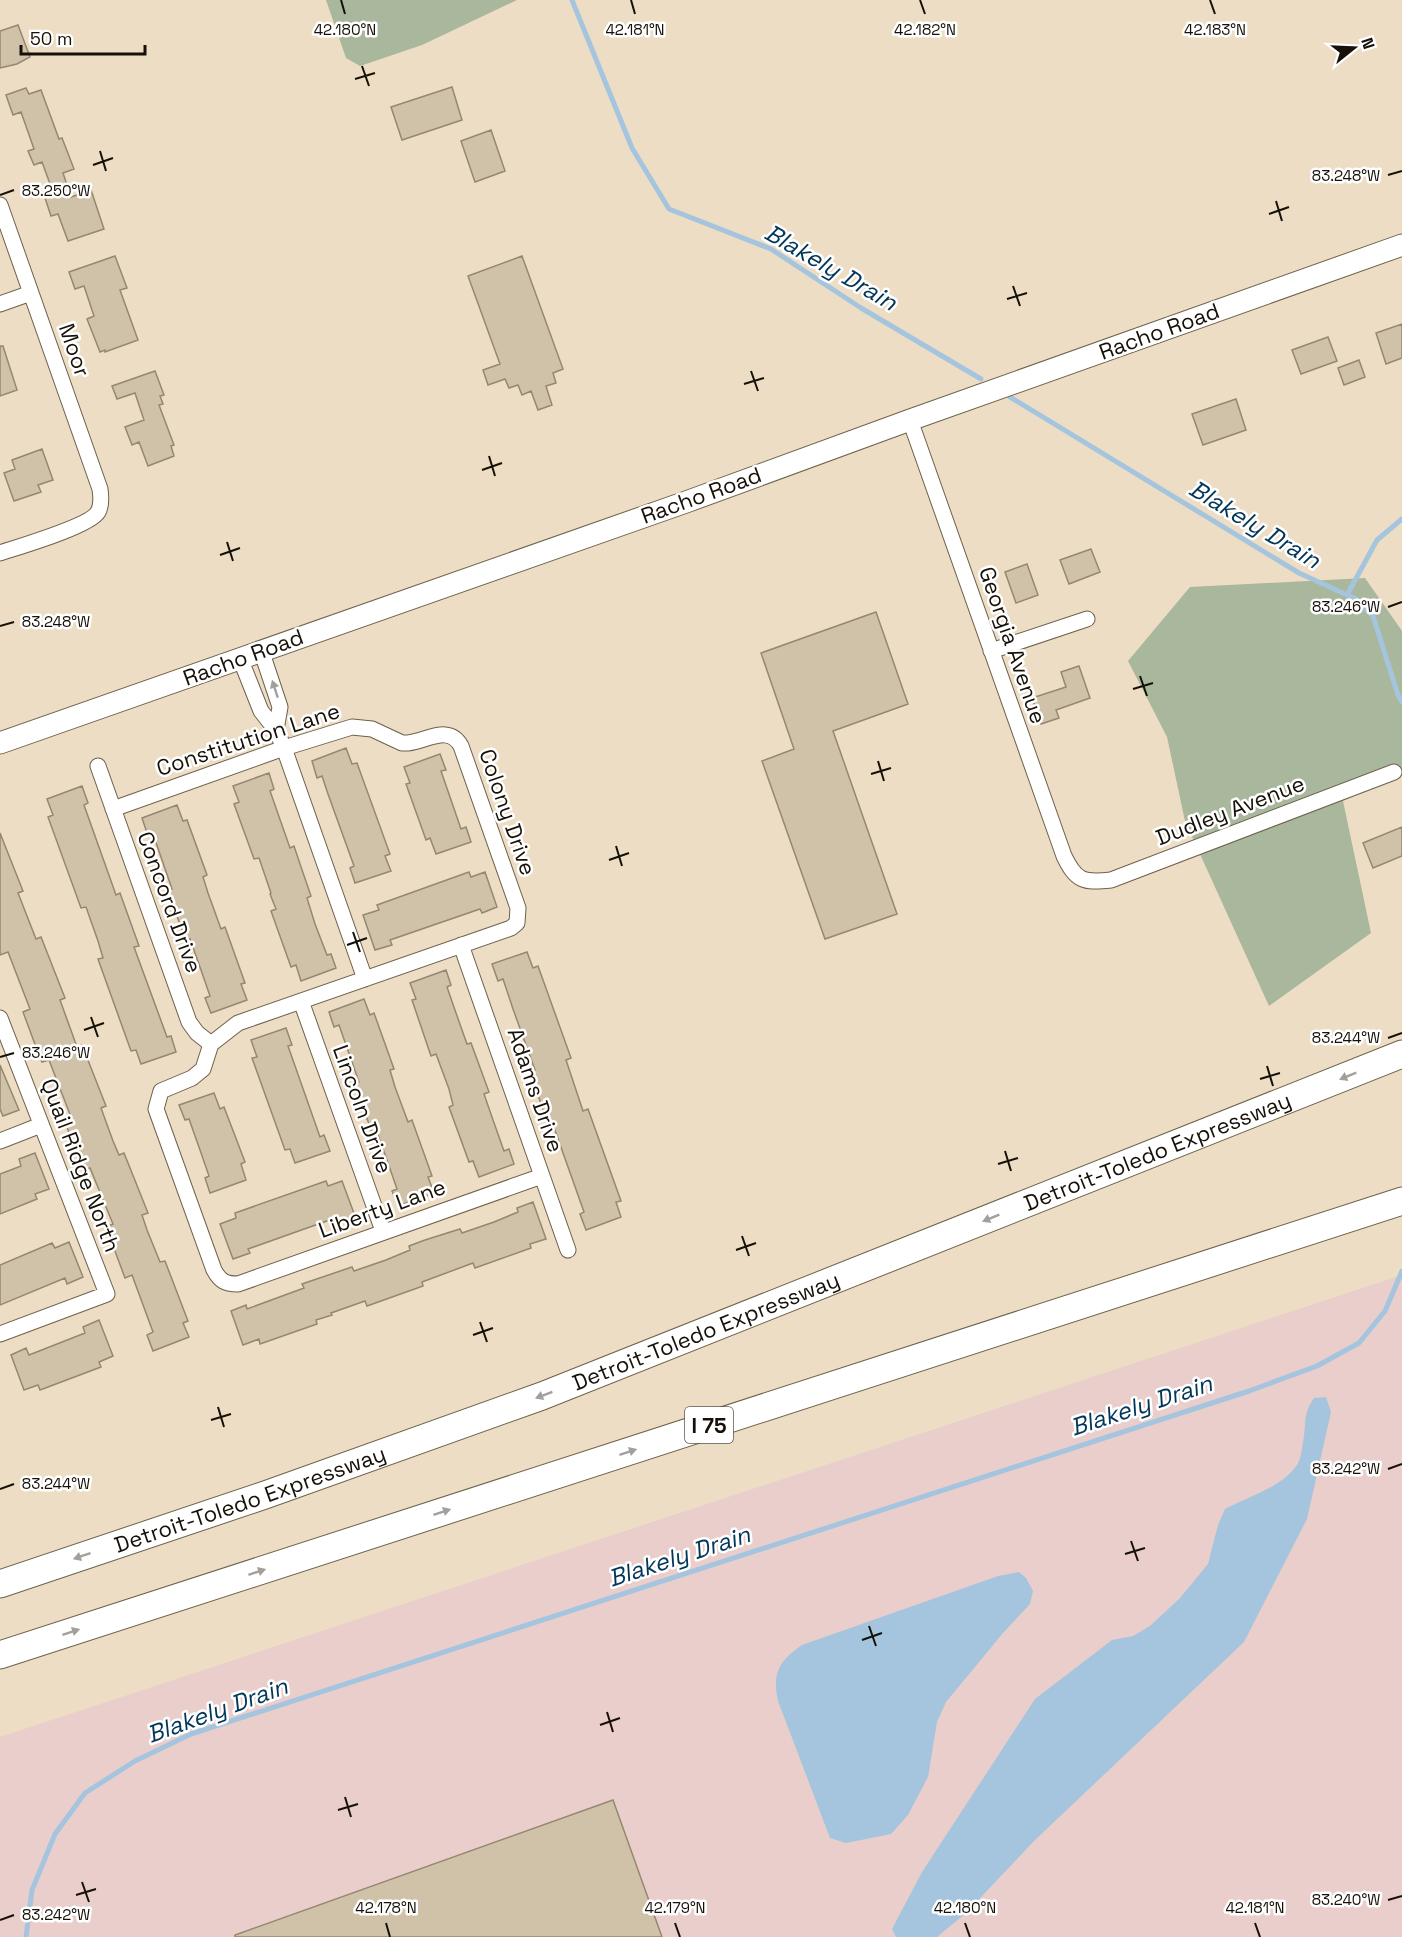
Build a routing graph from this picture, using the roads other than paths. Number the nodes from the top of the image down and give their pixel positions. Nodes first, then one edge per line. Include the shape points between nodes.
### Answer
1 (0, 206) edge
2 (1402, 245) edge
3 (31, 293) junction
4 (0, 304) edge
5 (910, 420) junction
6 (0, 553) edge
7 (1087, 619) dead end
8 (261, 650) junction
9 (991, 651) junction
10 (240, 658) junction
11 (276, 730) junction
12 (0, 743) edge
13 (461, 746) joint
14 (284, 748) junction
15 (98, 766) dead end
16 (1394, 772) dead end
17 (113, 809) junction
18 (1082, 880) joint
19 (461, 945) junction
20 (365, 979) junction
21 (301, 1001) junction
22 (0, 1018) edge
23 (211, 1044) junction
24 (1402, 1054) edge
25 (40, 1125) junction
26 (0, 1141) edge
27 (542, 1176) junction
28 (1402, 1201) edge
29 (383, 1231) junction
30 (568, 1250) dead end
31 (0, 1334) edge
32 (0, 1584) edge
33 (0, 1655) edge

1 - 3 street, Moor
2 - 5 street, Racho Road
3 - 4 street
3 - 6 street, Moor via 100,489 101,503 99,511 84,523
5 - 8 street, Racho Road
5 - 9 street, Georgia Avenue
7 - 9 street
8 - 10 street, Racho Road
11 -> 8 street via 280,707
9 - 18 street, Georgia Avenue via 1064,856 1071,871
10 - 11 street via 261,711
10 - 12 street, Racho Road
11 - 14 street
13 - 14 street, Constitution Lane via 451,735 402,743 364,727 344,729
13 - 19 street, Colony Drive via 518,908 517,923 511,928
14 - 17 street, Constitution Lane
14 - 20 street
15 - 17 street, Concord Drive
16 - 18 street, Dudley Avenue via 1111,880
17 - 23 street, Concord Drive via 189,1022
19 - 20 street
19 - 27 street, Adams Drive
20 - 21 street
21 - 23 street via 238,1023
21 - 29 street, Lincoln Drive
22 - 25 street, Quail Ridge North
23 - 29 street, Liberty Lane via 203,1069 161,1091 156,1109 214,1270 225,1283 238,1284
24 -> 32 highway, Detroit-Toledo Expressway via 542,1396
25 - 26 street
25 - 31 street, Quail Ridge North via 107,1294
27 - 29 street, Liberty Lane
27 - 30 street, Adams Drive
33 -> 28 highway, I 75

